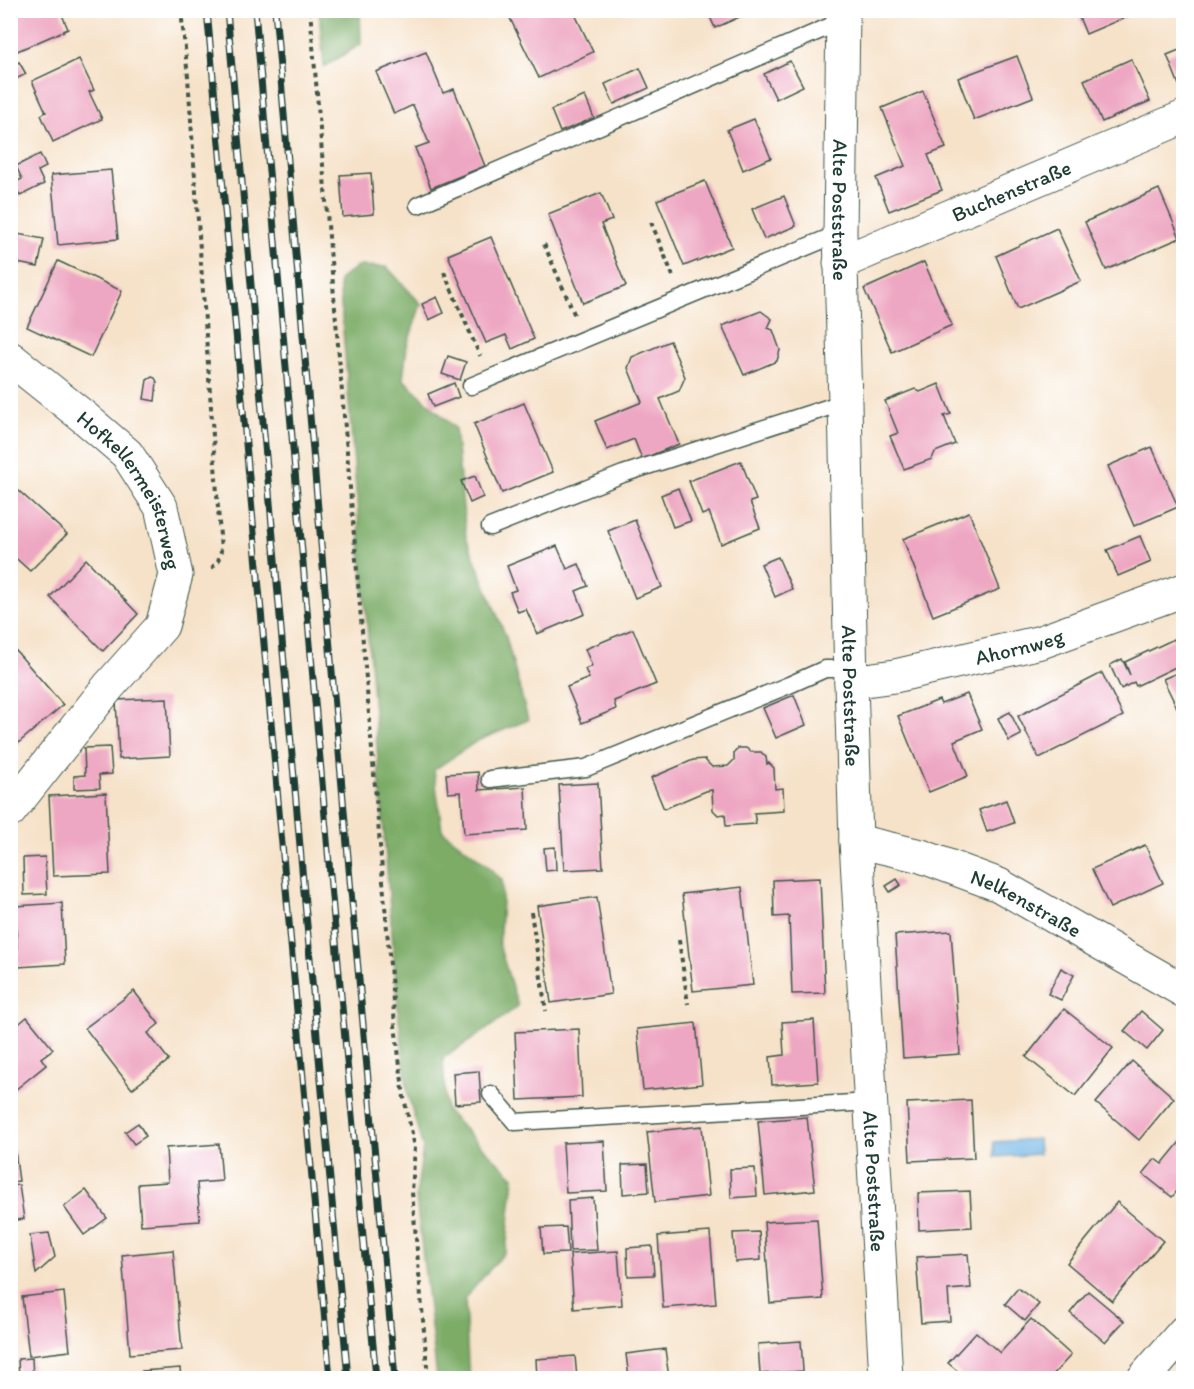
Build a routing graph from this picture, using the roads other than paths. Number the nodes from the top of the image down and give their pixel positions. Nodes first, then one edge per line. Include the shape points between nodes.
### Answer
1 (843, 16) edge
2 (1184, 117) edge
3 (418, 205) dead end
4 (840, 248) junction
5 (10, 358) edge
6 (471, 386) dead end
7 (845, 402) junction
8 (490, 527) dead end
9 (1184, 590) edge
10 (851, 675) junction
11 (490, 779) dead end
12 (19, 801) edge
13 (856, 841) junction
14 (1184, 991) edge
15 (491, 1095) dead end
16 (871, 1102) junction
17 (1184, 1332) edge
18 (886, 1378) edge
19 (1144, 1378) edge

1 - 3 lane
1 - 4 street, Alte Poststraße
2 - 4 street, Buchenstraße
4 - 6 lane via 682,298
4 - 7 street, Alte Poststraße
5 - 12 street, Hofkellermeisterweg via 127,454 162,507 176,575 162,626 109,686
7 - 8 lane via 623,474
7 - 10 street, Alte Poststraße
9 - 10 street, Ahornweg via 1041,642 895,676
10 - 11 lane via 825,669 586,768
10 - 13 street, Alte Poststraße
13 - 14 street, Nelkenstraße via 921,856 999,885
13 - 16 street, Alte Poststraße
15 - 16 lane via 515,1122
16 - 18 street, Alte Poststraße
17 - 19 street

